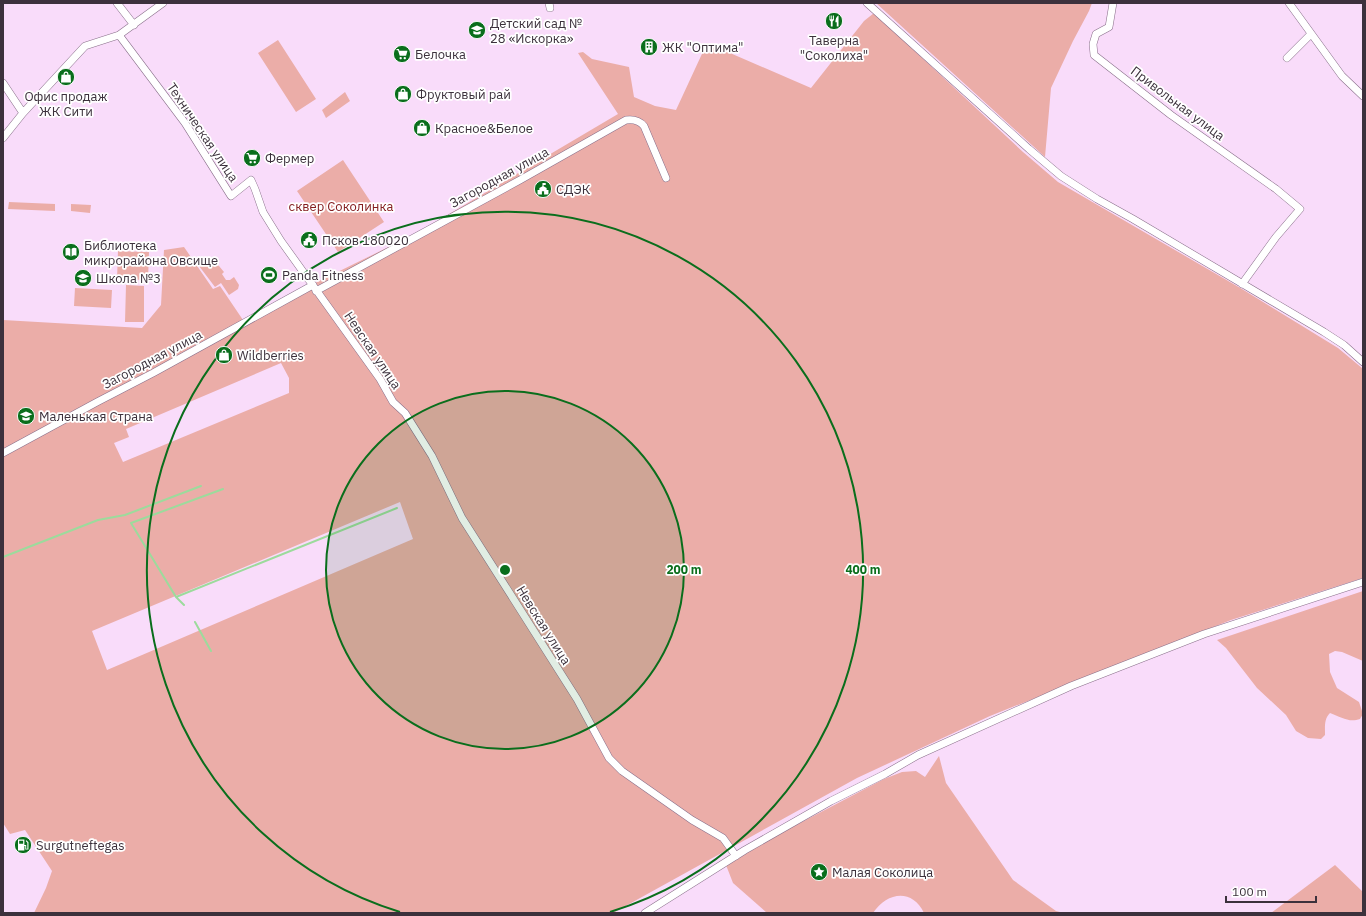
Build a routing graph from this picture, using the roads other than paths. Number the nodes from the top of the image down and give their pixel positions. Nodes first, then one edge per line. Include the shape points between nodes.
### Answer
1 (117, 3) edge
2 (163, 3) edge
3 (867, 3) edge
4 (1113, 3) edge
5 (1289, 3) edge
6 (134, 25) junction
7 (1311, 34) junction
8 (119, 35) junction
9 (1287, 58) dead end
10 (3, 84) edge
11 (1363, 96) edge
12 (23, 113) junction
13 (3, 138) edge
14 (666, 178) dead end
15 (1242, 284) junction
16 (315, 288) junction
17 (1363, 362) edge
18 (3, 453) edge
19 (1363, 582) edge
20 (736, 856) junction
21 (645, 913) edge

1 - 6 street
2 - 6 street
3 - 15 street via 1061,176
4 - 15 street, Привольная улица via 1109,27 1096,34 1093,44 1094,55 1300,209
5 - 7 street
6 - 8 street
7 - 9 street
7 - 11 street via 1342,76
8 - 12 street via 85,46
8 - 16 street, Техническая улица via 185,123 231,196 251,180 268,222
10 - 12 street
12 - 13 street
14 - 16 street, Загородная улица via 644,126 632,119 626,120 520,180
15 - 17 street via 1324,332
16 - 18 street, Загородная улица
16 - 20 street, Невская улица via 380,379 393,402 405,413 432,456 462,518 577,699 609,758 622,772 723,838
19 - 20 street via 1204,634 1071,686 918,754
20 - 21 street

